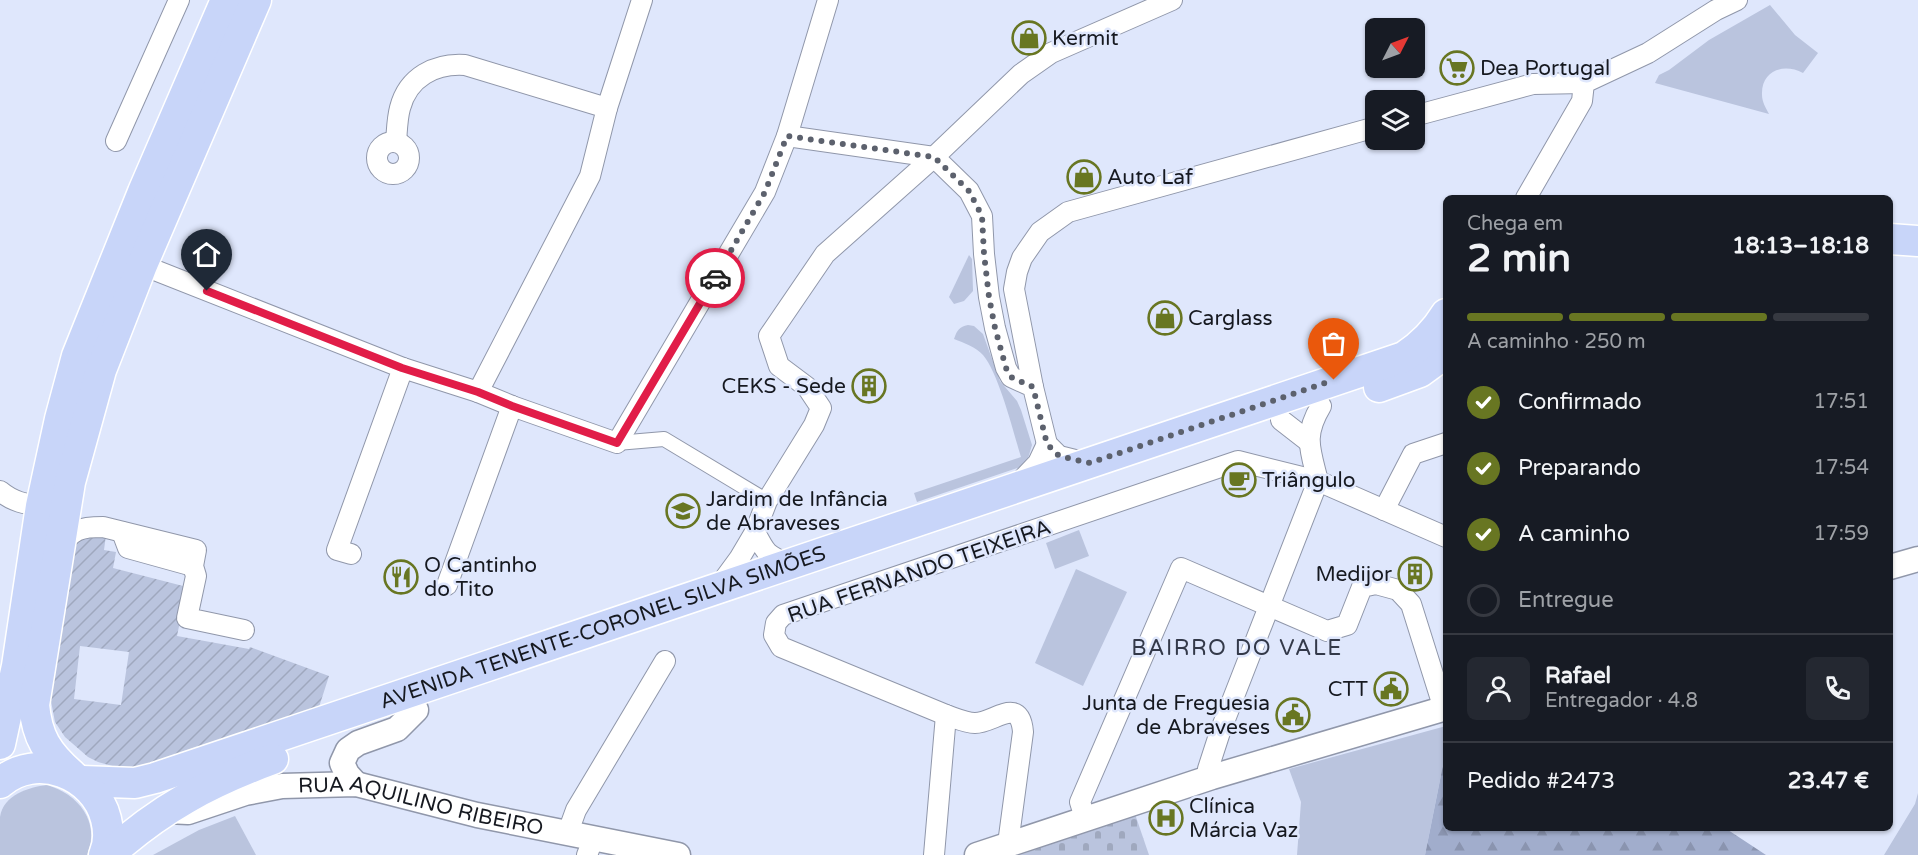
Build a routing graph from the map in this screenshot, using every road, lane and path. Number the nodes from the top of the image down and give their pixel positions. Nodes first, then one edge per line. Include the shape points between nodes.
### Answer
1 (179, 0) edge
2 (226, 0) edge
3 (256, 0) edge
4 (642, 0) edge
5 (828, 0) edge
6 (1172, 0) edge
7 (1737, 0) edge
8 (1584, 83) junction
9 (607, 108) junction
10 (1425, 113) edge
11 (1365, 130) edge
12 (787, 136) junction
13 (116, 141) dead end
14 (396, 142) dead end
15 (934, 157) junction
16 (1528, 195) edge
17 (1893, 239) edge
18 (1918, 241) edge
19 (1893, 258) edge
20 (1918, 259) edge
21 (142, 265) junction
22 (1443, 318) edge
23 (1443, 355) edge
24 (402, 368) junction
25 (1033, 387) junction
26 (478, 392) junction
27 (512, 406) junction
28 (1321, 406) junction
29 (1281, 420) junction
30 (1308, 441) junction
31 (617, 443) junction
32 (1047, 444) junction
33 (1443, 444) edge
34 (1090, 463) junction
35 (1318, 481) junction
36 (1012, 490) junction
37 (0, 491) edge
38 (68, 491) junction
39 (767, 501) junction
40 (41, 506) junction
41 (1384, 510) junction
42 (103, 527) junction
43 (755, 532) junction
44 (1443, 536) edge
45 (59, 548) junction
46 (351, 554) dead end
47 (1918, 559) edge
48 (790, 565) junction
49 (1893, 566) edge
50 (447, 585) dead end
51 (717, 590) junction
52 (1270, 607) junction
53 (244, 630) dead end
54 (665, 661) dead end
55 (1443, 703) edge
56 (416, 710) junction
57 (1443, 710) edge
58 (946, 715) junction
59 (4, 716) edge
60 (0, 744) edge
61 (1212, 777) junction
62 (77, 778) junction
63 (0, 783) edge
64 (356, 784) junction
65 (163, 811) junction
66 (1085, 818) junction
67 (568, 832) junction
68 (1008, 844) junction
69 (590, 846) edge
70 (104, 855) edge
71 (109, 855) edge
72 (678, 855) edge
73 (934, 855) edge
74 (977, 855) edge

1 - 13 street
2 - 40 main road via 77,356
3 - 21 main road
4 - 9 street
5 - 12 street
6 - 15 street via 1051,53 1021,74
7 - 8 street via 1648,53
8 - 10 street via 1533,84
8 - 16 street via 1582,101
9 - 14 street via 465,65 443,66 416,80 404,98
9 - 26 street via 590,176
11 - 25 street via 1068,212 1040,232 1022,258 1014,289
12 - 15 street
12 - 31 street via 765,192
15 - 25 street via 969,191 982,216 989,297 1006,368 1011,377
15 - 39 street via 825,254 769,336 779,366 807,387 821,408
17 - 18 main road
19 - 20 main road
21 - 24 street
21 - 38 main road via 100,370
22 - 34 main road, AVENIDA TENENTE-CORONEL SILVA SIMÕES via 1420,347 1404,357
23 - 28 main road via 1420,372
24 - 26 street
24 - 46 street via 337,550
25 - 32 street
26 - 27 street
27 - 31 street
27 - 50 street
28 - 29 main road
28 - 30 street
29 - 30 street
29 - 56 main road
30 - 35 street
31 - 39 street via 664,439
32 - 34 street via 1059,456
32 - 36 street via 1038,463
33 - 41 street via 1413,454
34 - 36 main road, AVENIDA TENENTE-CORONEL SILVA SIMÕES
35 - 41 street, RUA FERNANDO TEIXEIRA
35 - 52 street
35 - 58 street, RUA FERNANDO TEIXEIRA via 1238,461 783,615 776,623 774,635 781,647
36 - 48 main road, AVENIDA TENENTE-CORONEL SILVA SIMÕES
37 - 40 street via 21,504
38 - 42 street via 80,512
38 - 45 main road
39 - 43 street
40 - 59 main road via 16,666
41 - 44 street, RUA FERNANDO TEIXEIRA
42 - 45 street via 77,530
42 - 53 street via 122,532 128,548 193,566 196,576 187,618
43 - 48 street via 764,550
43 - 51 street
45 - 62 main road via 34,705 40,736 48,751
47 - 49 street
48 - 51 main road, AVENIDA TENENTE-CORONEL SILVA SIMÕES
51 - 62 main road, AVENIDA TENENTE-CORONEL SILVA SIMÕES via 154,778 135,783
52 - 55 street via 1327,631 1347,625 1362,587 1376,584 1398,590 1411,604
52 - 61 street via 1220,732 1208,769
52 - 66 street via 1181,568 1080,802
54 - 67 street via 576,810
56 - 64 street via 397,729 348,750 342,763
56 - 65 main road via 243,770
57 - 61 street
58 - 68 street, RUA FERNANDO TEIXEIRA via 975,723 1009,712 1022,720
58 - 73 street
59 - 60 main road
61 - 66 street
62 - 63 main road, AVENIDA TENENTE-CORONEL SILVA SIMÕES via 46,768 30,769
62 - 70 main road via 92,790 105,813 108,839
64 - 65 street, RUA AQUILINO RIBEIRO via 282,786 245,793 188,812
64 - 67 street, RUA AQUILINO RIBEIRO via 477,815
65 - 71 main road
66 - 68 street
67 - 69 street, RUA AQUILINO RIBEIRO
68 - 74 street
69 - 72 street, RUA AQUILINO RIBEIRO

